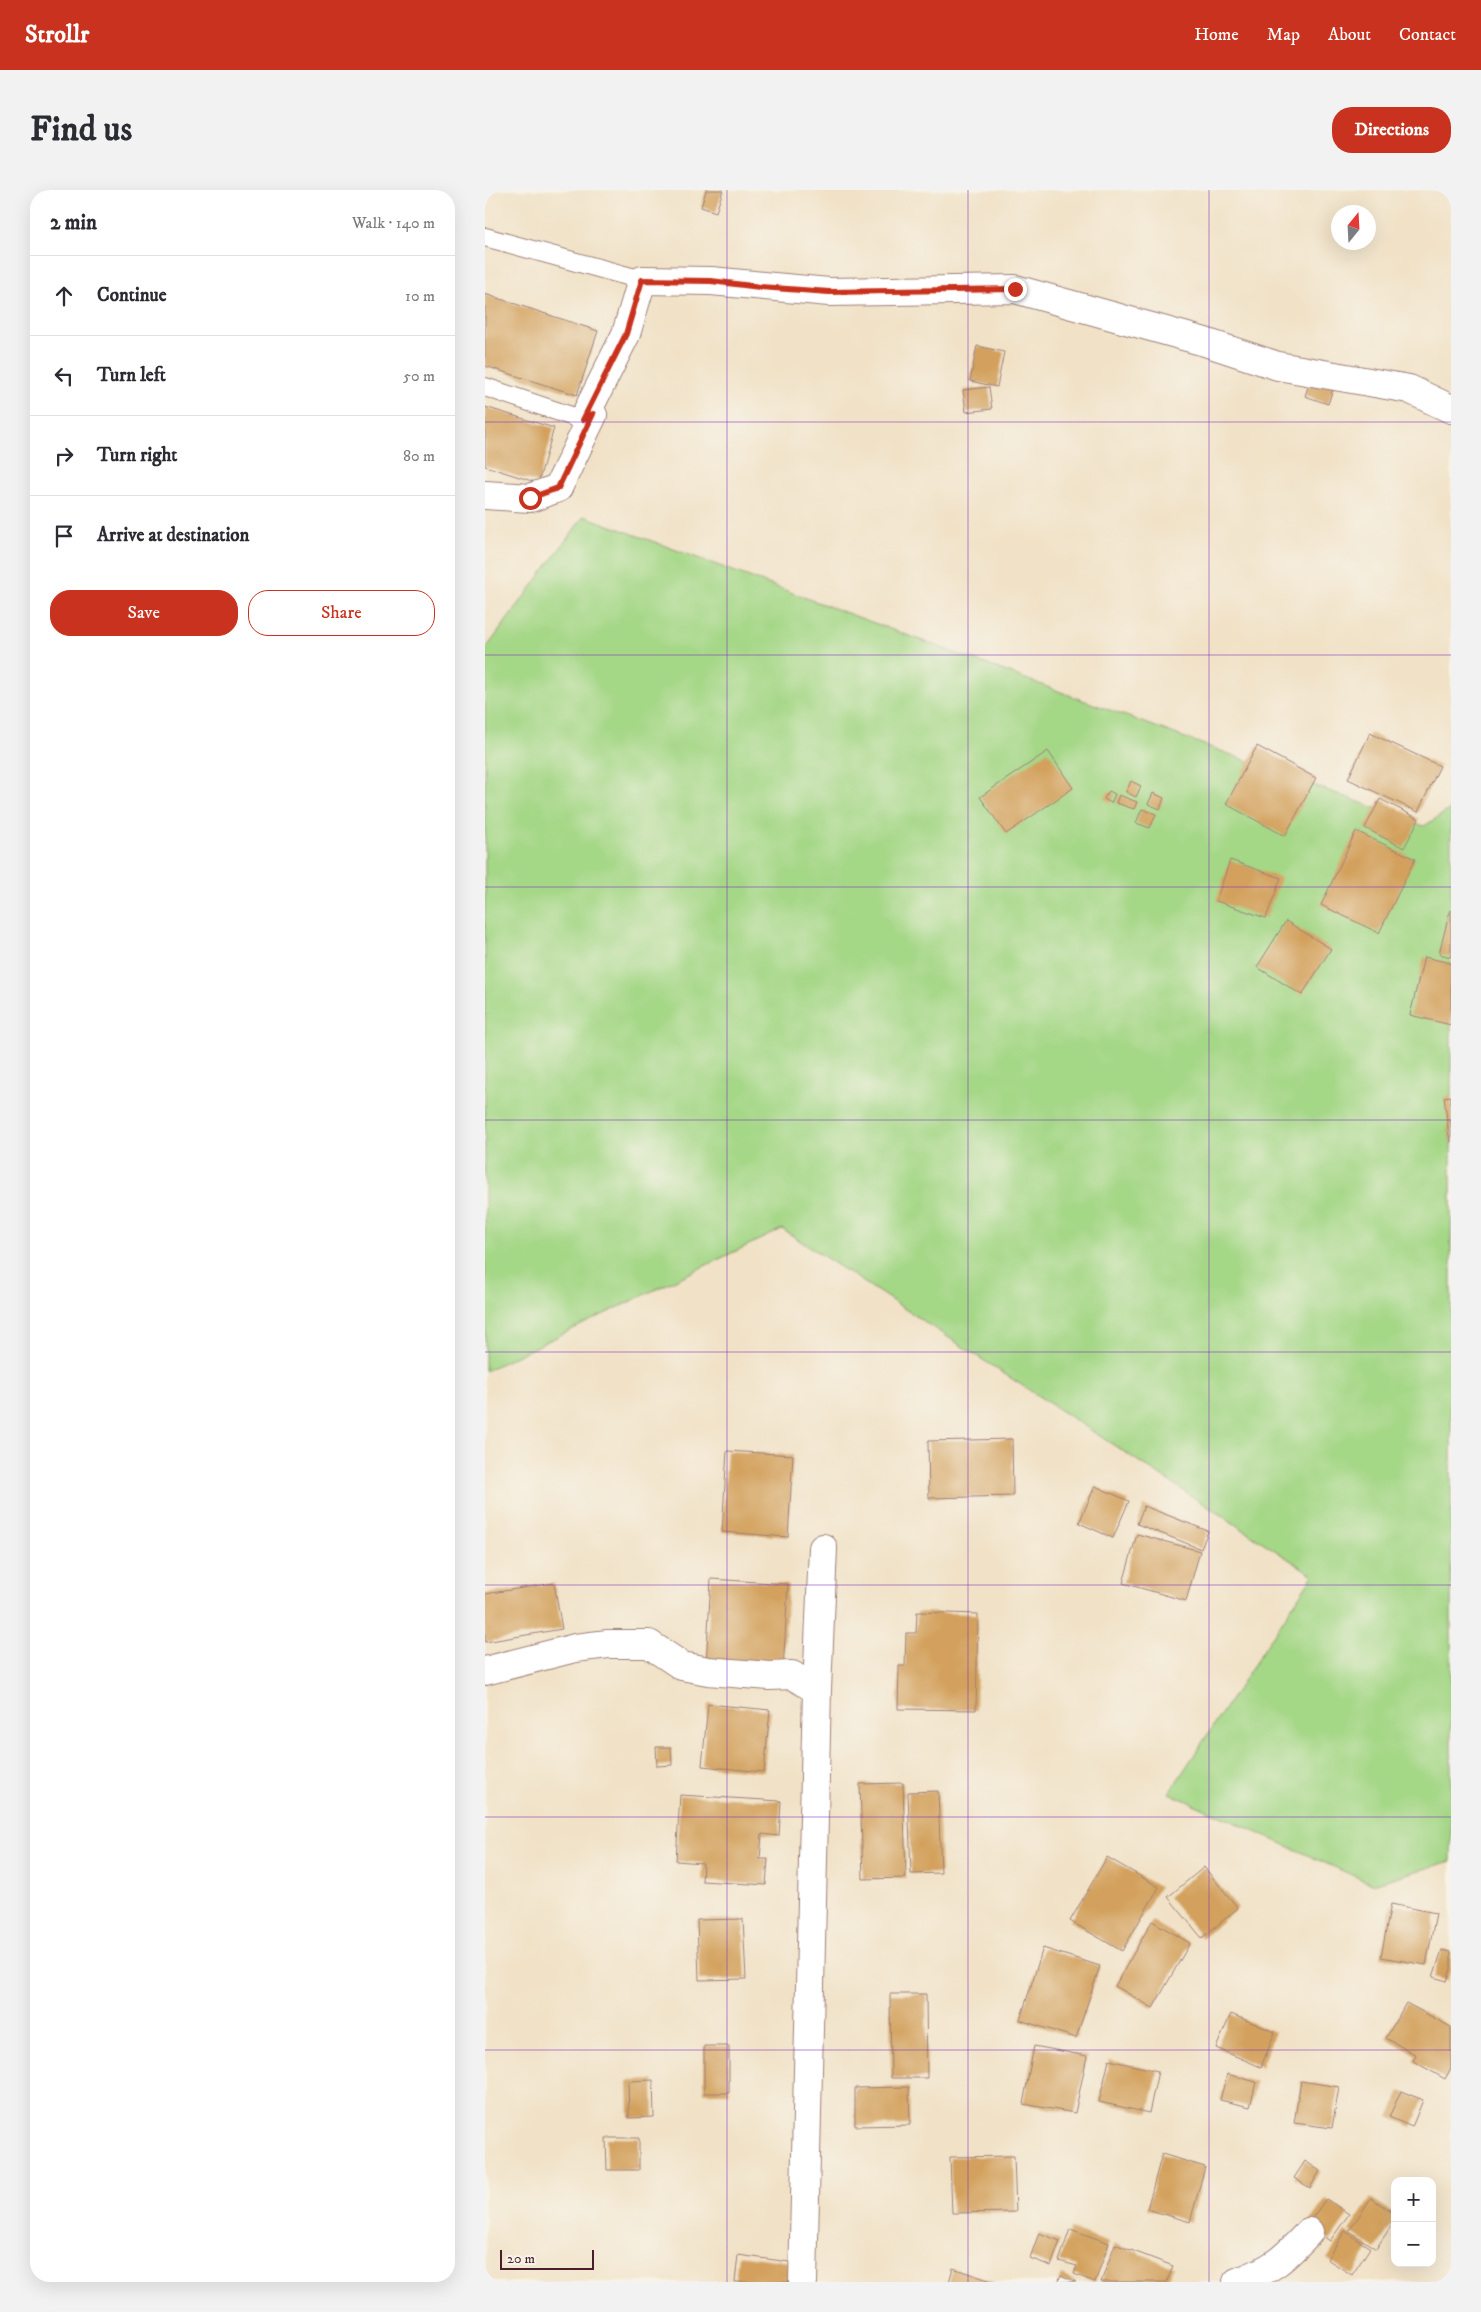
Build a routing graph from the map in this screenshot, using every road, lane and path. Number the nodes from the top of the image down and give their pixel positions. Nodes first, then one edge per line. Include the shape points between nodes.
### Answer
1 (485, 237) edge
2 (642, 280) junction
3 (485, 387) edge
4 (1451, 409) edge
5 (583, 420) junction
6 (485, 495) edge
7 (823, 1548) dead end
8 (485, 1671) edge
9 (817, 1690) junction
10 (1309, 2232) dead end
11 (803, 2282) edge
12 (1237, 2282) edge

1 - 2 lane
2 - 4 street via 711,281 829,292 1015,289 1205,342 1278,366 1409,390
2 - 5 street via 626,334
3 - 5 lane
5 - 6 street via 593,414 558,488 530,498
7 - 9 street
8 - 9 street via 575,1648 649,1644 682,1666 769,1676 792,1675
9 - 11 street
10 - 12 street via 1273,2267

